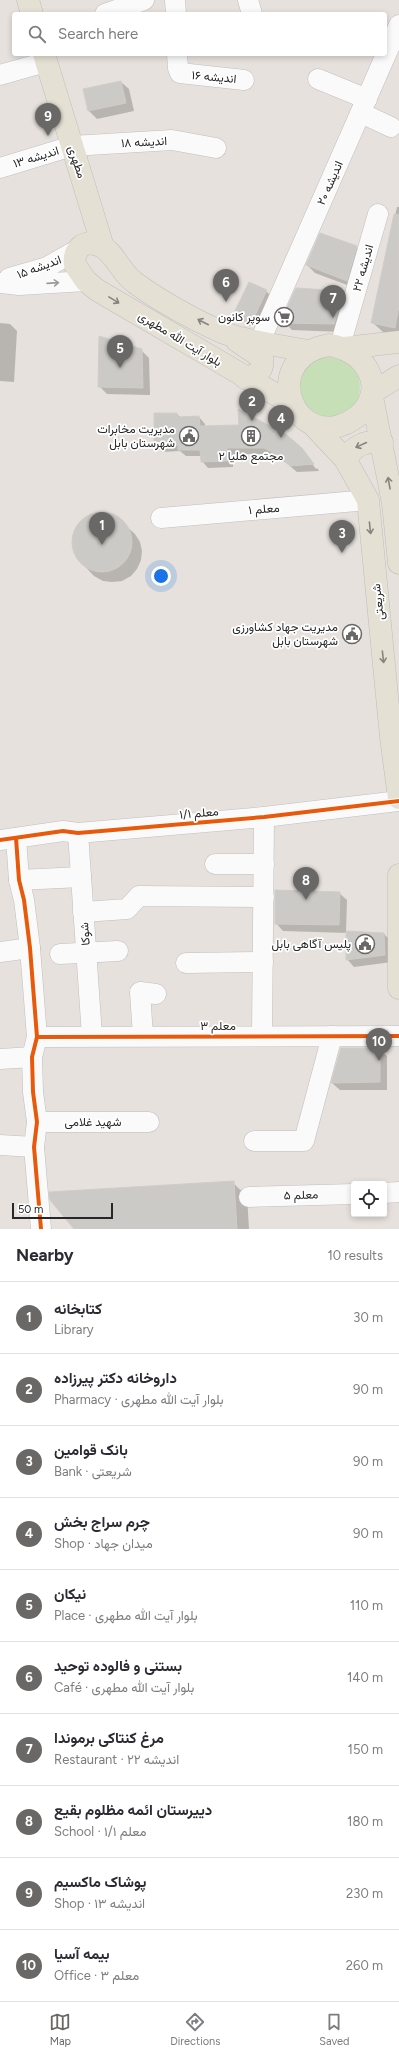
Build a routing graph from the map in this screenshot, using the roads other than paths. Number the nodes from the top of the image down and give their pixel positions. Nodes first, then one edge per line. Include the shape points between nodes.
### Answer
1 (28, 0) edge
2 (144, 0) edge
3 (176, 0) edge
4 (248, 0) edge
5 (31, 12) edge
6 (111, 12) edge
7 (176, 12) edge
8 (251, 12) edge
9 (399, 25) edge
10 (387, 53) edge
11 (177, 56) edge
12 (386, 56) edge
13 (45, 58) edge
14 (0, 75) edge
15 (318, 79) dead end
16 (244, 80) dead end
17 (364, 106) junction
18 (391, 127) dead end
19 (72, 146) junction
20 (216, 148) dead end
21 (0, 168) edge
22 (378, 214) dead end
23 (84, 258) junction
24 (0, 282) edge
25 (225, 333) junction
26 (260, 341) junction
27 (399, 342) edge
28 (343, 347) junction
29 (308, 351) junction
30 (399, 376) edge
31 (245, 378) junction
32 (372, 395) junction
33 (292, 404) junction
34 (312, 424) junction
35 (382, 442) junction
36 (345, 459) junction
37 (368, 500) junction
38 (161, 518) dead end
39 (399, 563) edge
40 (399, 798) edge
41 (399, 801) edge
42 (264, 817) junction
43 (78, 833) junction
44 (8, 839) edge
45 (215, 864) dead end
46 (264, 864) junction
47 (399, 875) edge
48 (81, 877) junction
49 (19, 880) junction
50 (264, 897) junction
51 (83, 912) junction
52 (30, 948) junction
53 (118, 951) dead end
54 (0, 952) edge
55 (86, 953) junction
56 (60, 954) dead end
57 (263, 962) junction
58 (186, 963) dead end
59 (399, 976) edge
60 (399, 988) edge
61 (156, 994) dead end
62 (92, 1036) junction
63 (143, 1036) junction
64 (262, 1036) junction
65 (332, 1036) junction
66 (399, 1036) edge
67 (37, 1037) junction
68 (32, 1057) junction
69 (0, 1059) edge
70 (37, 1122) junction
71 (149, 1122) dead end
72 (254, 1141) dead end
73 (0, 1145) edge
74 (34, 1147) junction
75 (399, 1192) edge
76 (387, 1193) edge
77 (351, 1194) edge
78 (249, 1197) dead end
79 (41, 1229) edge

1 - 5 main road
2 - 6 street
3 - 7 street
4 - 8 street
9 - 10 street, اندیشه ۲۰
11 - 16 street, اندیشه ۱۶ via 180,73
12 - 17 street, اندیشه ۲۰
13 - 14 street
13 - 19 main road, مطهری
15 - 17 street
17 - 18 street
17 - 26 street, اندیشه ۲۰
19 - 20 street, اندیشه ۱۸ via 172,140
19 - 21 street, اندیشه ١٣
19 - 23 main road, مطهری via 84,186
22 - 28 street, اندیشه ۲۲
23 - 24 street, اندیشه ۱۵
24 -> 23 street via 19,285
25 -> 23 main road, بلوار آیت الله مطهری via 172,306 133,281
23 -> 31 main road, بلوار آیت الله مطهری via 97,290
25 - 26 main road, بلوار آیت الله مطهری
25 - 31 main road via 262,358 260,371
26 - 29 main road, بلوار آیت الله مطهری
27 - 28 main road
28 - 29 main road via 329,345
28 - 32 main road via 363,361 368,370
29 - 33 main road via 296,363 289,379
30 - 32 main road
31 - 33 main road, بلوار آیت الله مطهری
32 - 34 main road via 360,414 346,424 323,427
32 - 35 main road
33 - 34 main road via 304,419
34 - 36 main road, شریعتی
35 -> 36 main road via 360,444
39 -> 35 main road via 393,503
36 - 37 main road, شریعتی
37 - 38 street, معلم ۱
37 -> 40 main road, شریعتی
41 - 42 street, معلم ۱/۱
42 - 43 street, معلم ۱/۱
42 - 46 street
43 - 44 street, معلم ۱/۱ via 63,831
43 - 48 street, شوکا
44 - 49 street
45 - 46 street
46 - 50 street
47 - 59 main road
48 - 49 street
48 - 51 street, شوکا
49 - 52 street
50 - 51 street via 139,896 127,909
50 - 57 street
51 - 55 street, شوکا
52 - 54 street
52 - 67 street
53 - 55 street
55 - 56 street
55 - 62 street, شوکا
57 - 58 street
57 - 64 street
59 - 60 main road
61 - 63 street via 140,992
62 - 63 street, معلم ۳
62 - 67 street, معلم ۳
63 - 64 street, معلم ۳
64 - 65 street, معلم ۳
65 - 66 street, معلم ۳
65 - 72 street via 304,1141
67 - 68 street
68 - 69 street
68 - 70 street
70 - 71 street, شهید غلامی
70 - 74 street
73 - 74 street
74 - 79 street
75 - 76 street
77 - 78 street, معلم ۵

